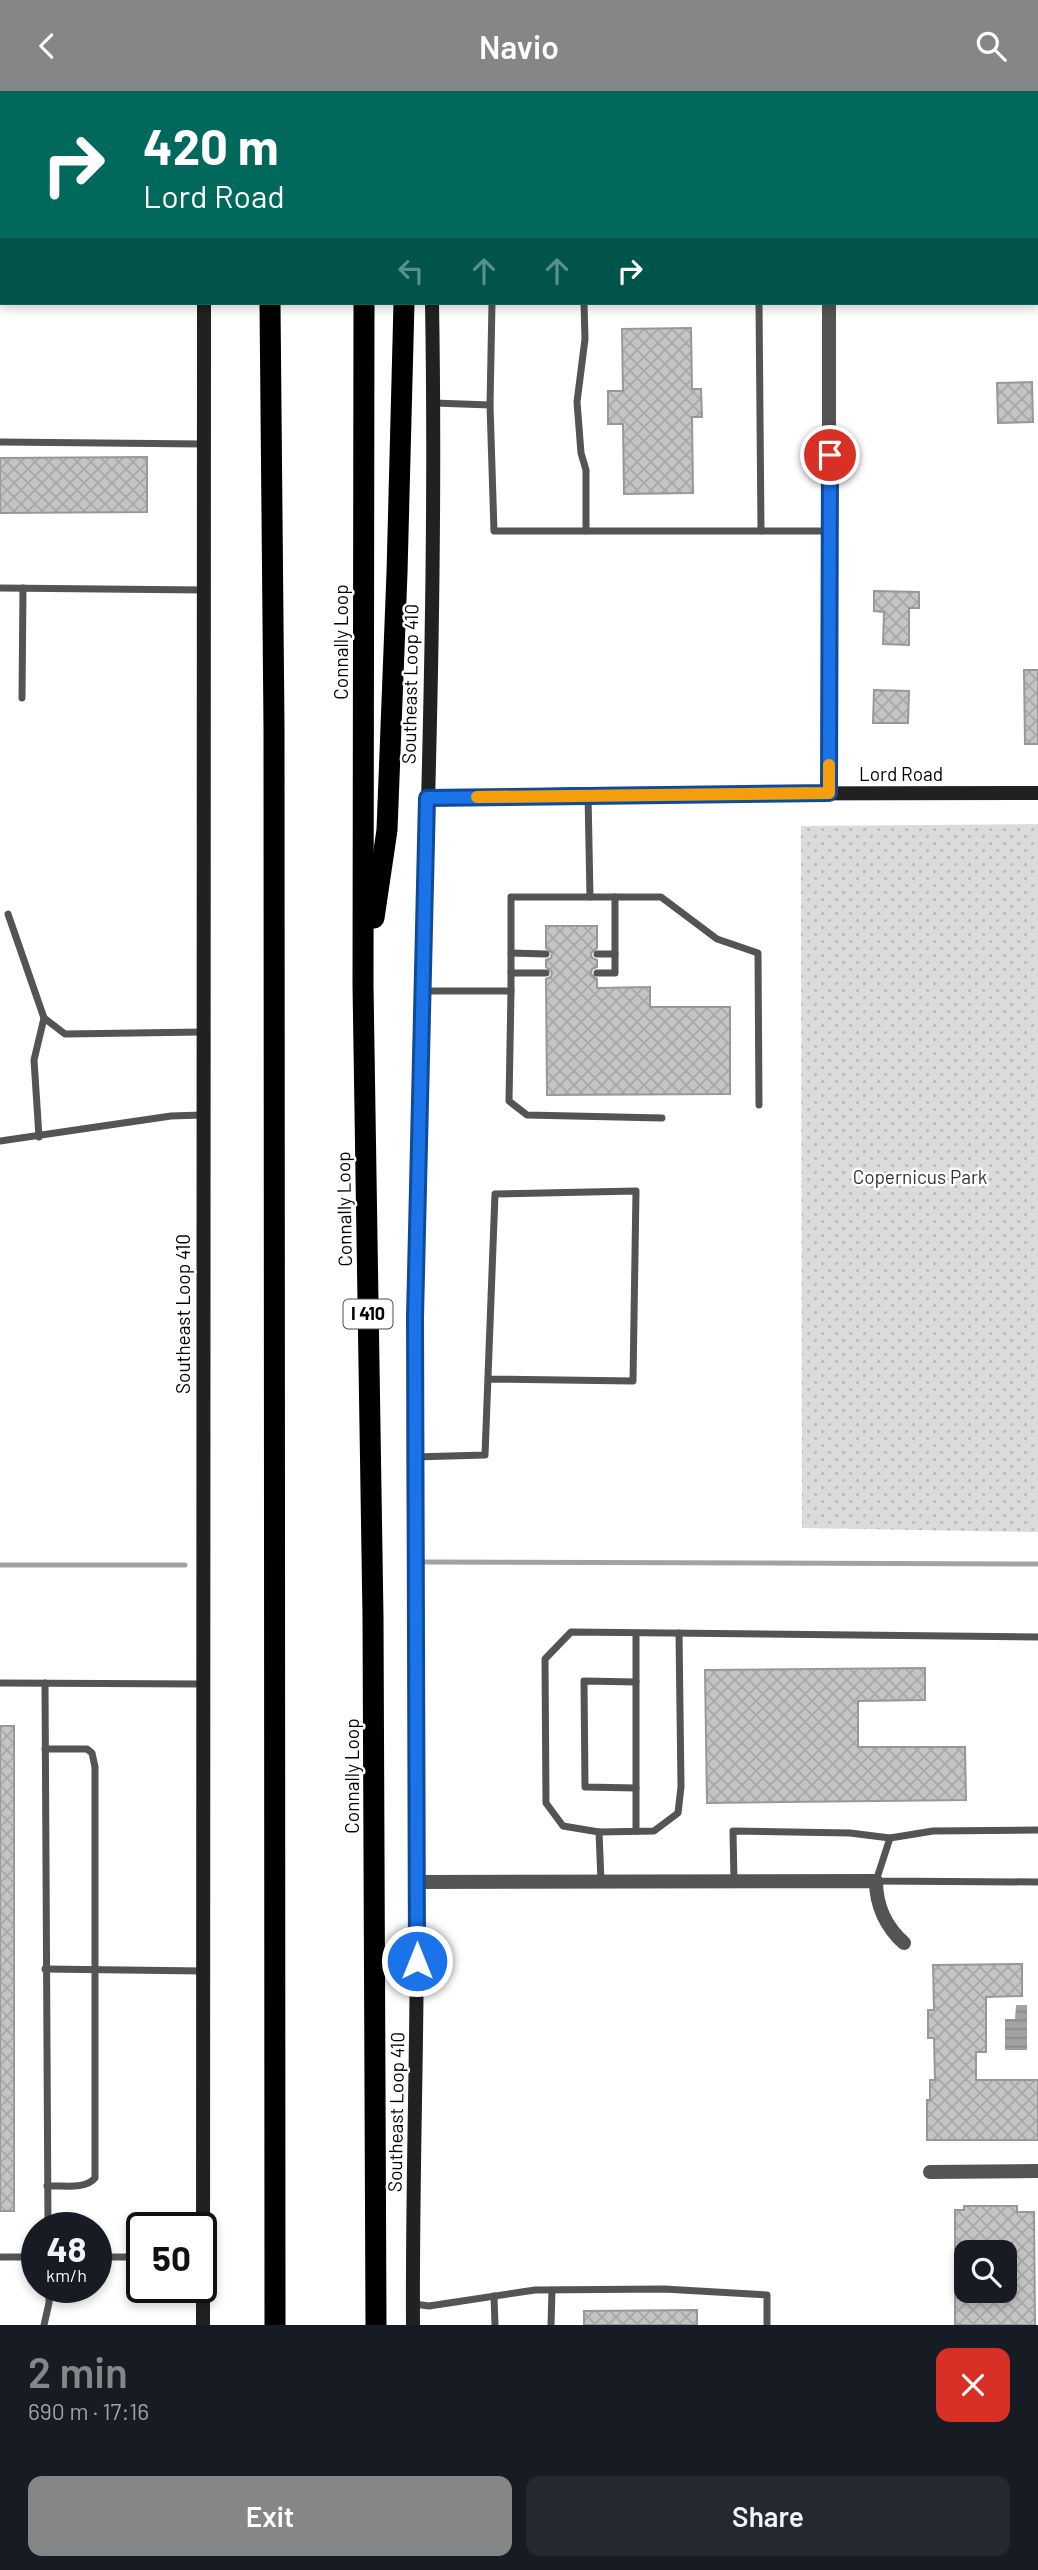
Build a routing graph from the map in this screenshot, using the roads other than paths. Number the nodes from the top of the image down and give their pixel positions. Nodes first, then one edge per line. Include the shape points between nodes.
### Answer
1 (204, 305) edge
2 (270, 305) edge
3 (364, 305) edge
4 (404, 305) edge
5 (432, 305) edge
6 (492, 305) edge
7 (584, 305) edge
8 (758, 305) edge
9 (830, 305) edge
10 (434, 403) junction
11 (490, 405) junction
12 (0, 442) edge
13 (203, 444) junction
14 (586, 531) junction
15 (761, 531) junction
16 (830, 531) junction
17 (0, 588) edge
18 (23, 588) junction
19 (203, 590) junction
20 (22, 698) dead end
21 (829, 793) junction
22 (1038, 793) edge
23 (588, 795) junction
24 (427, 798) junction
25 (590, 897) junction
26 (615, 897) junction
27 (8, 914) dead end
28 (510, 953) junction
29 (546, 954) dead end
30 (597, 954) dead end
31 (615, 954) junction
32 (511, 973) junction
33 (546, 973) dead end
34 (597, 973) dead end
35 (363, 985) junction
36 (421, 991) junction
37 (511, 991) junction
38 (44, 1018) junction
39 (202, 1032) junction
40 (759, 1105) dead end
41 (202, 1115) junction
42 (662, 1118) dead end
43 (39, 1137) junction
44 (0, 1141) edge
45 (488, 1379) junction
46 (414, 1457) junction
47 (636, 1633) junction
48 (679, 1633) junction
49 (1038, 1637) edge
50 (636, 1682) junction
51 (0, 1683) edge
52 (45, 1683) junction
53 (202, 1684) junction
54 (45, 1749) junction
55 (636, 1788) junction
56 (1038, 1830) edge
57 (636, 1831) junction
58 (599, 1832) junction
59 (890, 1838) junction
60 (734, 1881) junction
61 (876, 1881) junction
62 (418, 1882) junction
63 (601, 1882) junction
64 (1038, 1882) edge
65 (904, 1943) dead end
66 (45, 1969) junction
67 (95, 1969) junction
68 (202, 1971) junction
69 (1038, 2171) edge
70 (930, 2172) dead end
71 (47, 2186) junction
72 (48, 2212) edge
73 (202, 2212) edge
74 (0, 2257) edge
75 (21, 2257) edge
76 (552, 2290) junction
77 (494, 2296) junction
78 (50, 2303) edge
79 (203, 2303) edge
80 (413, 2304) junction
81 (44, 2325) edge
82 (203, 2325) edge
83 (275, 2325) edge
84 (376, 2325) edge
85 (413, 2325) edge
86 (495, 2325) edge
87 (551, 2325) edge
88 (767, 2325) edge

1 - 13 main road, Southeast Loop 410
2 - 83 highway
3 - 35 highway, Connally Loop / I 410
4 - 35 highway via 387,830
5 - 10 main road, Southeast Loop 410
6 - 11 lane
7 - 14 lane via 577,402 586,470
8 - 15 lane
9 - 16 street
10 - 11 lane
10 - 24 main road, Southeast Loop 410
11 - 14 lane via 494,531
12 - 13 lane
13 - 19 main road, Southeast Loop 410
14 - 15 lane
15 - 16 lane
16 - 21 street
17 - 18 lane
18 - 19 lane
18 - 20 lane
19 - 39 main road, Southeast Loop 410
21 - 22 main road, Lord Road
21 - 23 main road, Lord Road
23 - 24 main road, Lord Road
23 - 25 lane
24 - 36 main road, Southeast Loop 410
25 - 26 lane
25 - 28 lane via 510,897
26 - 31 lane
26 - 40 lane via 661,897 718,939 758,953
27 - 38 lane
28 - 29 lane
28 - 32 lane
30 - 31 lane
31 - 34 lane via 615,973
32 - 33 lane
32 - 37 lane
35 - 84 highway, Connally Loop / I 410 via 373,1617
36 - 37 lane
36 - 46 main road, Southeast Loop 410
37 - 42 lane via 509,1101 527,1115
38 - 39 lane via 65,1034
38 - 43 lane via 34,1060
39 - 41 main road, Southeast Loop 410
41 - 43 lane
41 - 53 main road, Southeast Loop 410
43 - 44 lane
45 - 45 lane via 495,1194 636,1191 633,1381
45 - 46 lane via 485,1455
46 - 62 main road, Southeast Loop 410
47 - 48 lane
47 - 50 lane
47 - 58 lane via 571,1632 545,1659 546,1803 563,1826
48 - 49 lane
48 - 57 lane via 678,1813 654,1831
50 - 55 lane
50 - 55 lane via 584,1681 585,1787
51 - 52 lane
52 - 53 lane
52 - 54 lane
53 - 68 main road, Southeast Loop 410
54 - 66 lane
54 - 67 lane via 87,1749 94,1758
55 - 57 lane
56 - 59 lane via 933,1831
57 - 58 lane
58 - 63 lane
59 - 60 lane via 733,1831
59 - 61 lane
60 - 61 street
60 - 63 street
61 - 64 lane
61 - 65 street via 876,1897 889,1929
62 - 63 street
62 - 80 main road, Southeast Loop 410
66 - 67 lane
66 - 71 lane
67 - 68 lane
67 - 71 lane via 95,2178 83,2185
68 - 73 main road, Southeast Loop 410
69 - 70 street
71 - 72 lane
74 - 75 lane
76 - 77 lane
76 - 87 lane
76 - 88 lane via 664,2289 767,2295
77 - 80 lane via 429,2306
77 - 86 lane
78 - 81 lane
79 - 82 main road, Southeast Loop 410
80 - 85 main road, Southeast Loop 410

